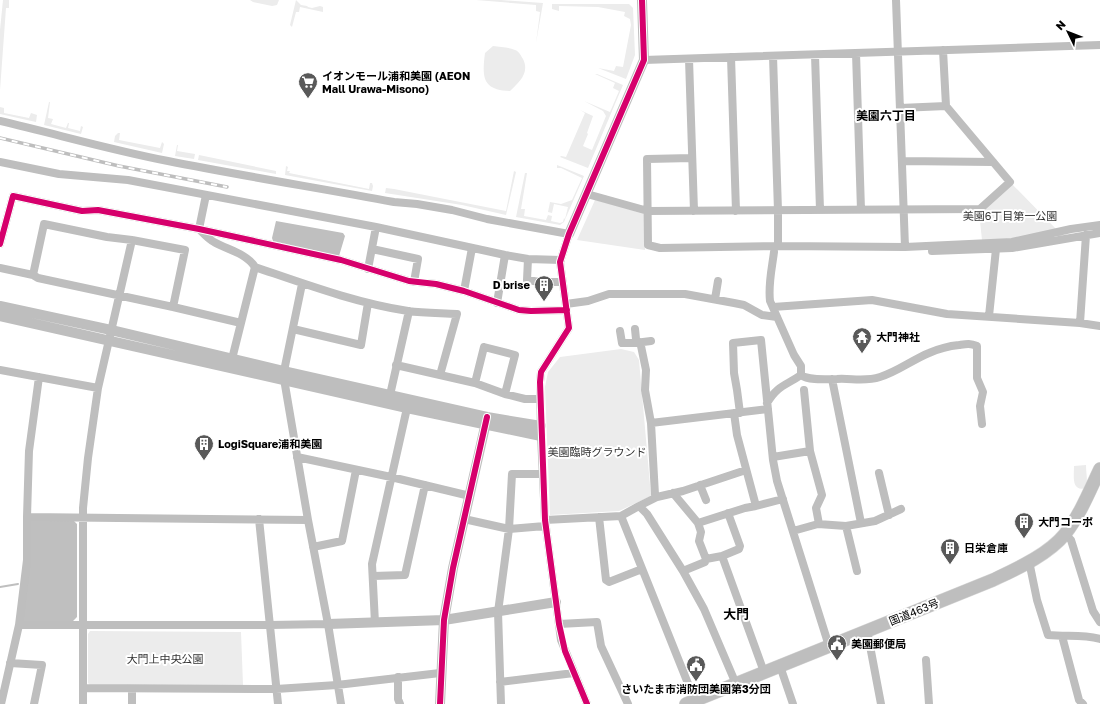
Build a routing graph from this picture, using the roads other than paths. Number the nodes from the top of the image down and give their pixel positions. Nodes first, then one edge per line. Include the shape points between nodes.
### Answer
1 (642, 0) edge
2 (896, 0) edge
3 (1100, 45) edge
4 (943, 50) junction
5 (898, 52) junction
6 (856, 53) junction
7 (814, 55) junction
8 (773, 56) junction
9 (731, 57) junction
10 (689, 59) junction
11 (644, 60) junction
12 (946, 106) junction
13 (900, 108) junction
14 (0, 121) edge
15 (692, 158) junction
16 (902, 161) junction
17 (0, 162) edge
18 (993, 162) junction
19 (587, 194) junction
20 (206, 195) junction
21 (820, 210) junction
22 (861, 210) junction
23 (904, 210) junction
24 (648, 211) junction
25 (694, 211) junction
26 (736, 211) junction
27 (778, 211) junction
28 (1100, 225) edge
29 (376, 227) junction
30 (199, 229) junction
31 (1100, 232) edge
32 (569, 234) junction
33 (1087, 235) junction
34 (132, 240) junction
35 (0, 244) edge
36 (905, 247) junction
37 (472, 248) junction
38 (372, 249) junction
39 (776, 249) junction
40 (996, 249) junction
41 (505, 255) junction
42 (528, 259) junction
43 (561, 260) junction
44 (255, 267) junction
45 (0, 268) edge
46 (368, 269) junction
47 (33, 275) junction
48 (718, 281) dead end
49 (414, 282) junction
50 (563, 282) junction
51 (302, 284) junction
52 (464, 291) junction
53 (119, 295) junction
54 (715, 299) junction
55 (368, 302) junction
56 (497, 303) junction
57 (0, 306) edge
58 (173, 307) junction
59 (566, 307) junction
60 (773, 307) junction
61 (409, 311) junction
62 (0, 316) edge
63 (989, 316) junction
64 (777, 317) junction
65 (241, 323) junction
66 (1080, 323) junction
67 (1100, 326) edge
68 (293, 329) junction
69 (635, 329) dead end
70 (111, 330) junction
71 (620, 332) dead end
72 (109, 341) junction
73 (651, 341) dead end
74 (639, 342) junction
75 (232, 359) junction
76 (396, 365) junction
77 (0, 370) edge
78 (801, 374) junction
79 (284, 375) junction
80 (440, 375) junction
81 (39, 377) junction
82 (832, 379) junction
83 (475, 383) junction
84 (98, 388) junction
85 (804, 390) dead end
86 (505, 394) junction
87 (390, 395) junction
88 (540, 399) junction
89 (768, 406) junction
90 (407, 408) junction
91 (737, 413) junction
92 (486, 420) junction
93 (651, 423) junction
94 (982, 424) dead end
95 (541, 431) junction
96 (810, 451) junction
97 (297, 457) junction
98 (773, 457) junction
99 (1100, 468) edge
100 (356, 470) junction
101 (746, 470) junction
102 (879, 473) dead end
103 (543, 474) junction
104 (391, 477) junction
105 (425, 485) junction
106 (700, 485) junction
107 (674, 493) junction
108 (470, 496) junction
109 (657, 497) junction
110 (783, 499) junction
111 (706, 500) dead end
112 (639, 506) junction
113 (756, 506) junction
114 (901, 509) dead end
115 (728, 513) junction
116 (889, 515) junction
117 (621, 516) junction
118 (27, 517) junction
119 (83, 517) junction
120 (599, 517) junction
121 (259, 519) junction
122 (464, 519) junction
123 (308, 520) junction
124 (545, 523) junction
125 (698, 523) junction
126 (861, 523) junction
127 (819, 524) junction
128 (846, 526) junction
129 (509, 529) junction
130 (793, 530) junction
131 (1065, 534) junction
132 (313, 547) junction
133 (722, 556) junction
134 (706, 559) junction
135 (1030, 561) junction
136 (642, 569) junction
137 (683, 570) junction
138 (857, 571) dead end
139 (373, 576) junction
140 (556, 602) junction
141 (498, 612) junction
142 (444, 620) junction
143 (1100, 622) edge
144 (375, 623) junction
145 (328, 624) junction
146 (558, 624) junction
147 (19, 625) junction
148 (83, 625) junction
149 (270, 625) junction
150 (867, 630) junction
151 (1062, 636) junction
152 (1100, 639) edge
153 (829, 646) junction
154 (926, 660) dead end
155 (10, 663) junction
156 (780, 666) junction
157 (764, 672) junction
158 (440, 673) junction
159 (574, 673) junction
160 (398, 677) junction
161 (500, 682) junction
162 (736, 684) junction
163 (337, 685) junction
164 (83, 688) junction
165 (132, 689) junction
166 (276, 689) junction
167 (690, 702) edge
168 (1, 704) edge
169 (34, 704) edge
170 (83, 704) edge
171 (132, 704) edge
172 (278, 704) edge
173 (341, 704) edge
174 (400, 704) edge
175 (440, 704) edge
176 (501, 704) edge
177 (587, 704) edge
178 (628, 704) edge
179 (793, 704) edge
180 (882, 704) edge
181 (929, 704) edge
182 (1083, 704) edge

1 - 11 street
2 - 5 street
3 - 4 street
4 - 5 street
4 - 12 street
5 - 6 street
5 - 13 street
6 - 7 street
6 - 22 street
7 - 8 street
7 - 21 street
8 - 9 street
8 - 27 street
9 - 10 street
9 - 26 street
10 - 11 street
10 - 15 street
11 - 19 street
12 - 13 street
12 - 18 street
13 - 16 street
14 - 32 street via 167,161 452,210
15 - 24 street via 647,159
15 - 25 street
16 - 18 street
16 - 23 street
17 - 20 street via 58,174 128,180
18 - 23 street via 1010,182 980,210
19 - 24 street
19 - 32 street
20 - 29 street
20 - 30 street
21 - 22 street
21 - 27 street
22 - 23 street
23 - 36 street
24 - 25 street
24 - 39 street via 648,245 660,248
25 - 26 street
26 - 27 street
27 - 39 street
28 - 36 street via 1012,242
29 - 37 street
29 - 38 street
30 - 35 street via 13,196
30 - 44 street via 209,239 244,256
30 - 46 street via 343,261
31 - 33 street
32 - 43 street
33 - 40 street
33 - 66 street
34 - 47 street via 44,224
34 - 53 street
34 - 58 street via 185,250
36 - 39 street
37 - 41 street
37 - 52 street
38 - 46 street
38 - 49 street via 418,259
39 - 40 street via 874,252
39 - 60 street via 769,292
40 - 63 street
41 - 42 street
41 - 56 street
42 - 43 street
42 - 50 street via 527,280
43 - 50 street
44 - 51 street
44 - 65 street
45 - 47 street
46 - 49 street
47 - 53 street
48 - 54 street
49 - 52 street
50 - 59 street
51 - 55 street
51 - 68 street
52 - 56 street
53 - 58 street
53 - 70 street
54 - 59 street via 685,294 609,294
54 - 64 street via 744,305 762,315
55 - 61 street
55 - 68 street via 361,344
56 - 59 street via 519,310
57 - 70 street
58 - 65 street
59 - 88 street via 569,328 542,372
60 - 63 street via 872,300 947,314
60 - 64 street
61 - 76 street
61 - 80 street via 457,314
62 - 72 street
63 - 66 street
64 - 78 street via 801,366
65 - 75 street
66 - 67 street
68 - 79 street
69 - 74 street
70 - 72 street
70 - 75 street
71 - 74 street via 622,343
72 - 79 street
72 - 84 street
73 - 74 street
74 - 93 street via 646,370 645,390
75 - 79 street
76 - 80 street
76 - 87 street
77 - 81 street
78 - 82 street via 805,377
78 - 89 street via 779,388
79 - 87 street
79 - 90 street
79 - 97 street
80 - 83 street
81 - 84 street
81 - 118 street via 29,451
82 - 94 street via 878,378 930,352 970,343 977,346 977,378 983,392 980,406
82 - 126 street
83 - 86 street
83 - 86 street via 484,347 515,355
84 - 119 street
85 - 96 street
86 - 88 street via 525,400
87 - 92 street
88 - 95 street
89 - 91 street
89 - 91 street via 761,340 733,343 734,373 738,390
89 - 98 street
90 - 92 street
90 - 104 street
91 - 93 street
91 - 101 street via 737,435
92 - 95 street
92 - 108 street
93 - 109 street
95 - 103 street
96 - 98 street
96 - 127 street via 822,495 816,508
97 - 100 street
97 - 123 street
98 - 110 street
99 - 131 highway, 国道463号
100 - 104 street
100 - 132 street via 342,541
101 - 106 street
101 - 113 street
102 - 116 street
103 - 124 street
103 - 129 street via 512,474
104 - 105 street
104 - 139 street via 372,564
105 - 108 street
105 - 139 street via 405,575
106 - 107 street
106 - 111 street
107 - 109 street
107 - 125 street
108 - 122 street
109 - 112 street
110 - 113 street
110 - 130 street
112 - 117 street
112 - 137 street via 647,514
113 - 115 street
114 - 116 street
115 - 125 street
115 - 133 street via 740,546 739,549
116 - 126 street via 879,520
117 - 120 street
117 - 136 street
118 - 119 street
118 - 147 street via 28,560
119 - 121 street
119 - 148 street
120 - 124 street
120 - 136 street via 606,580 609,582
121 - 123 street
121 - 149 street
122 - 129 street
122 - 142 street
123 - 132 street
124 - 129 street
124 - 140 street
125 - 134 street via 701,532 699,541
126 - 128 street
127 - 128 street
127 - 130 street
128 - 138 street
129 - 141 street
130 - 153 street
131 - 135 highway, 国道463号
131 - 143 street via 1071,540 1093,611
132 - 145 street
133 - 134 street
133 - 157 street
134 - 137 street via 705,562
135 - 150 highway, 国道463号 via 993,580
135 - 151 street via 1037,600 1048,635
136 - 167 street
137 - 162 street via 708,617
139 - 144 street
140 - 141 street
140 - 146 street
141 - 142 street
141 - 161 street
142 - 144 street
142 - 158 street
144 - 145 street
145 - 149 street
145 - 163 street
146 - 159 street via 561,640
146 - 178 street via 597,622 601,646
147 - 148 street
147 - 155 street
148 - 149 street
148 - 164 street
149 - 166 street
150 - 153 highway, 国道463号
150 - 180 street
151 - 152 street via 1086,635
151 - 182 street via 1079,700
153 - 156 highway, 国道463号
154 - 181 street
155 - 168 street
155 - 169 street via 42,665
156 - 157 highway, 国道463号
156 - 179 street
157 - 162 highway, 国道463号
158 - 160 street
158 - 175 street
159 - 161 street
159 - 177 street
160 - 163 street
160 - 174 street
161 - 176 street
162 - 167 highway, 国道463号
163 - 166 street
163 - 173 street
164 - 165 street
164 - 170 street
165 - 166 street
165 - 171 street
166 - 172 street

